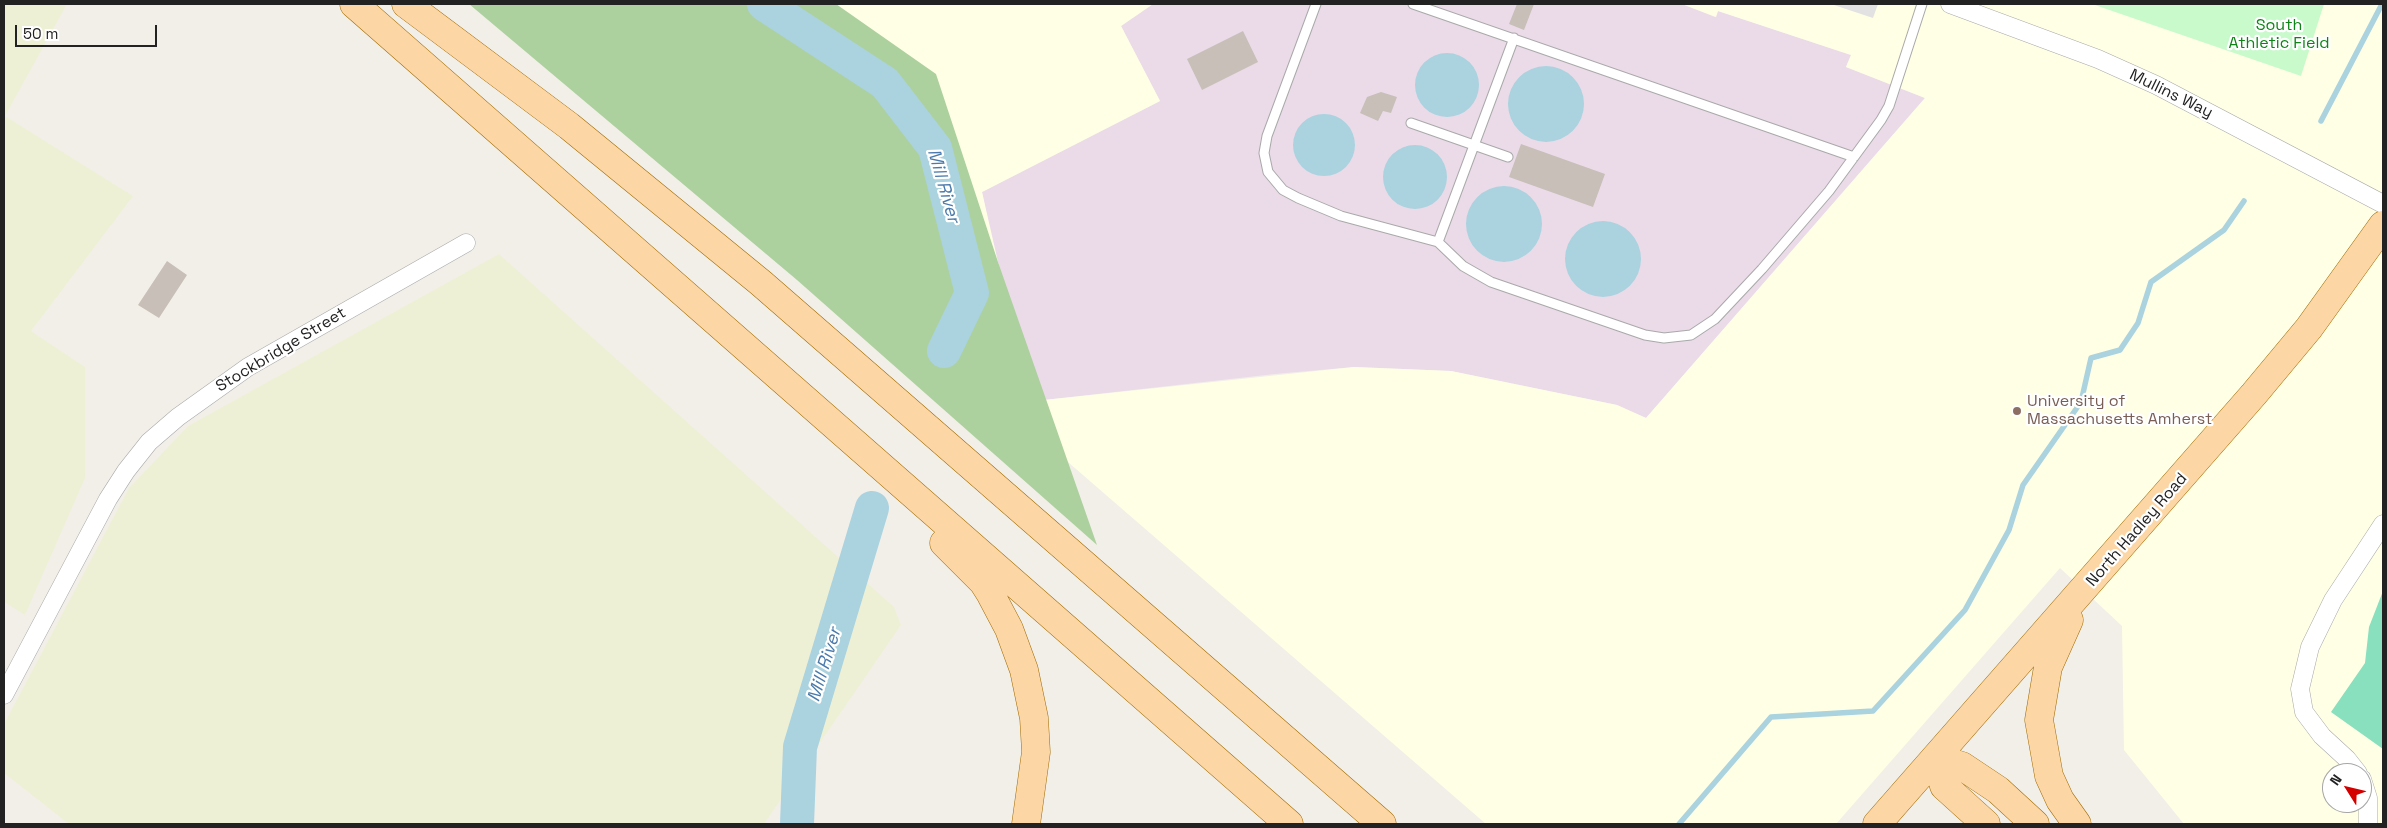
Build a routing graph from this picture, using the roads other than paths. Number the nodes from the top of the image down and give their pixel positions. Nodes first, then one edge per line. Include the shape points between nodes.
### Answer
1 (354, 4) edge
2 (406, 4) edge
3 (1316, 4) edge
4 (1413, 4) edge
5 (1922, 4) edge
6 (1950, 4) edge
7 (1514, 38) junction
8 (1411, 123) dead end
9 (1474, 145) junction
10 (1508, 157) dead end
11 (1854, 157) junction
12 (2383, 204) edge
13 (2383, 225) edge
14 (1438, 242) junction
15 (466, 243) dead end
16 (653, 266) junction
17 (2383, 524) edge
18 (2082, 594) junction
19 (4, 693) edge
20 (1936, 758) junction
21 (2350, 763) edge
22 (1026, 824) edge
23 (1289, 824) edge
24 (1382, 824) edge
25 (1877, 824) edge
26 (1986, 824) edge
27 (2035, 824) edge
28 (2077, 824) edge

1 - 16 main road
2 - 24 main road via 569,126 761,283
3 - 14 lane via 1267,136 1264,153 1268,172 1283,190 1341,216
4 - 7 lane
5 - 11 lane via 1889,106
6 - 12 street, Mullins Way via 2098,59 2156,85
7 - 9 lane
7 - 11 lane
8 - 9 lane
9 - 10 lane
9 - 14 lane
11 - 14 lane via 1829,191 1726,310 1703,329 1685,336 1664,338 1645,335 1491,282 1463,266
13 - 18 main road, North Hadley Road via 2309,328
15 - 19 street, Stockbridge Street via 248,367 149,442 108,499
16 - 22 main road via 983,582 1015,642 1031,701 1036,752
16 - 23 main road
17 - 21 street via 2333,600 2310,647 2300,689 2304,712 2322,736
18 - 20 main road, North Hadley Road
18 - 28 main road via 2048,667 2039,720 2049,776 2060,800
20 - 25 main road, North Hadley Road
20 - 26 main road via 1944,786
20 - 27 main road via 1962,766 1998,790

